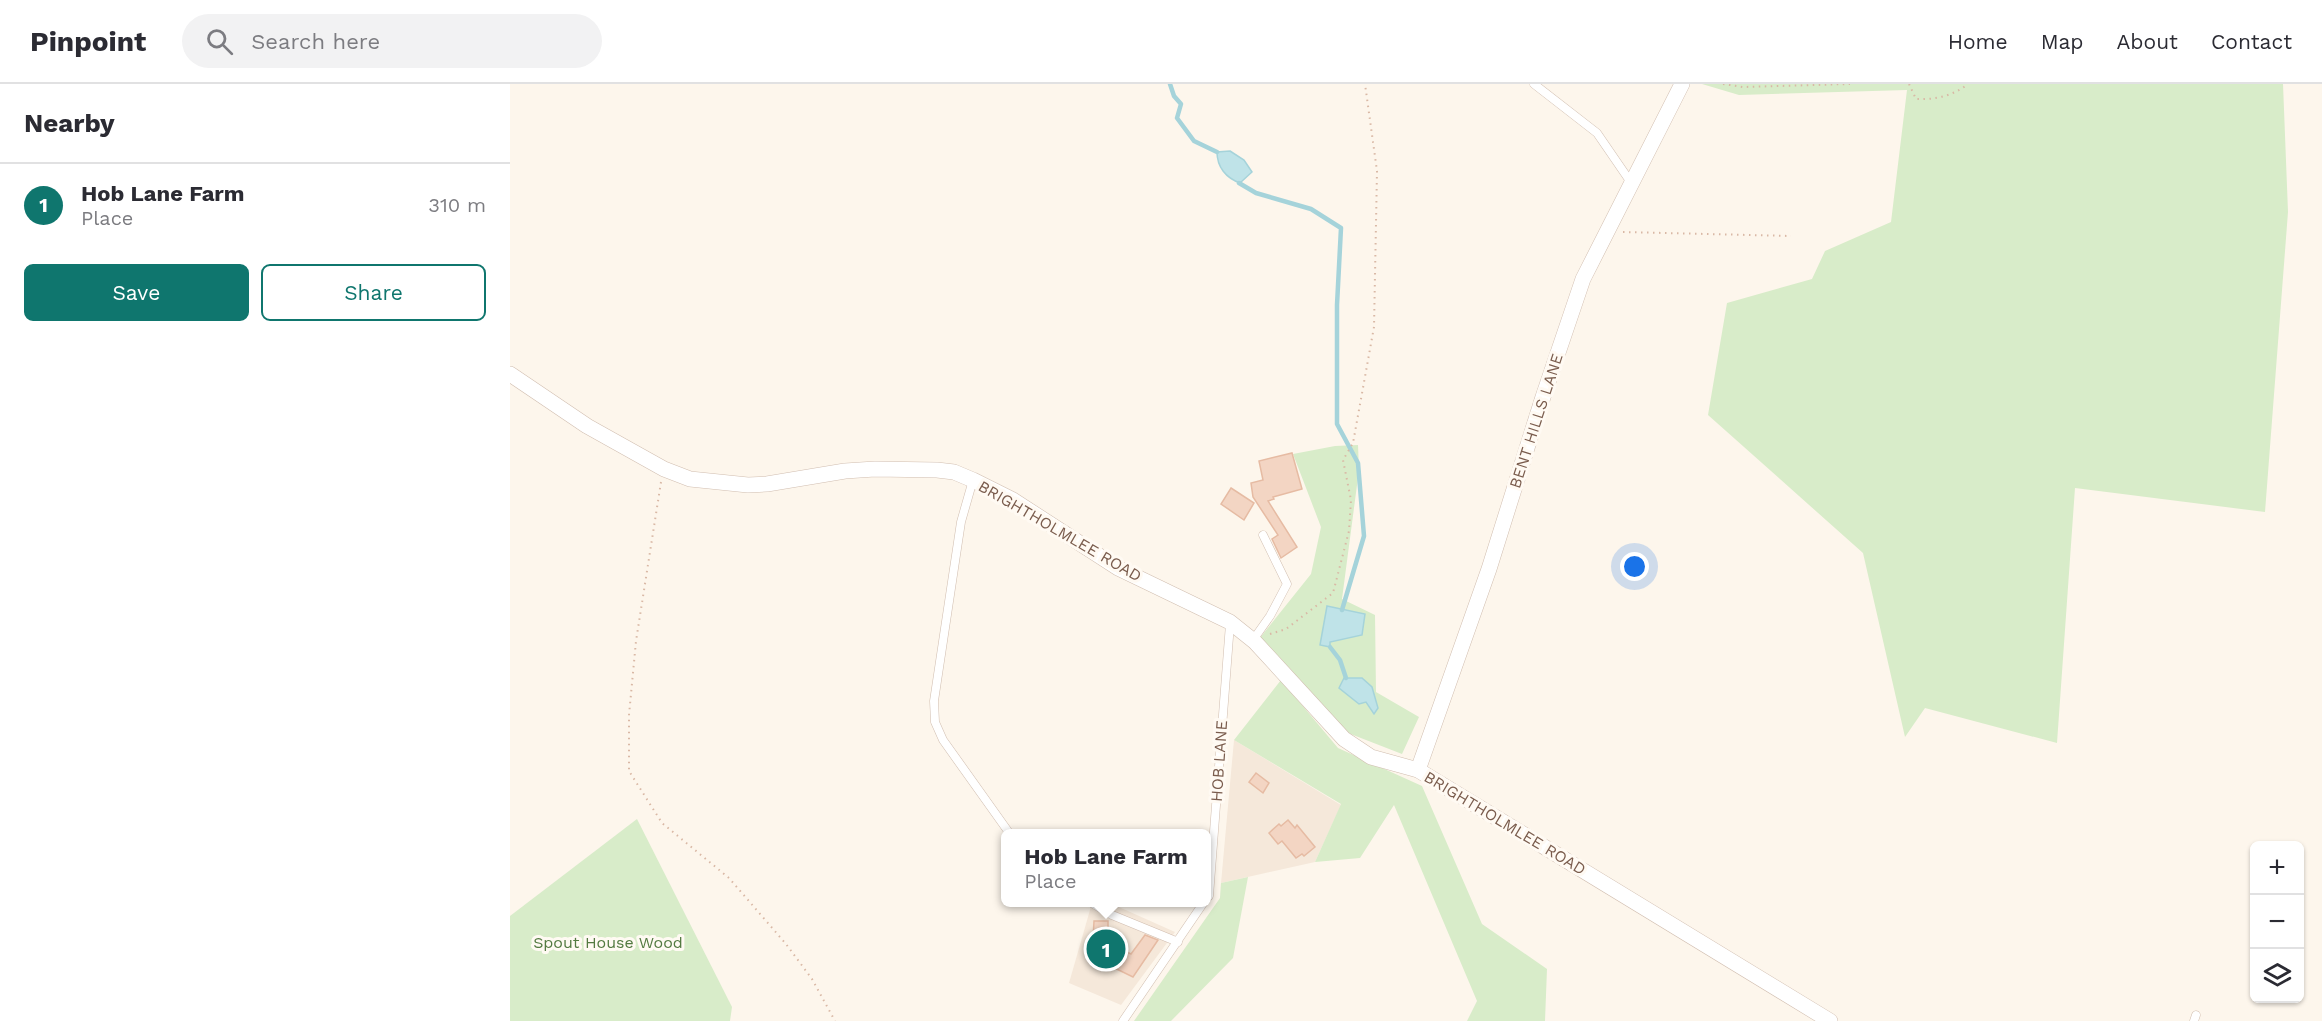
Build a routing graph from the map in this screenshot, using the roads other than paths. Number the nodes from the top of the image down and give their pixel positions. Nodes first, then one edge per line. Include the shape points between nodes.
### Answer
1 (1534, 84) edge
2 (1682, 84) edge
3 (1632, 184) junction
4 (510, 374) edge
5 (973, 480) junction
6 (1263, 535) dead end
7 (1230, 622) junction
8 (1255, 642) junction
9 (1418, 770) junction
10 (1006, 829) edge
11 (1211, 870) edge
12 (1097, 907) edge
13 (1201, 907) edge
14 (1178, 942) junction
15 (1124, 1021) edge
16 (1830, 1021) edge

1 - 3 lane via 1598,133
2 - 3 street, BENT HILLS LANE
3 - 9 street, BENT HILLS LANE via 1583,279 1489,569
4 - 5 street, BRIGHTHOLMLEE ROAD via 587,426 664,469 690,479 748,485 875,469 938,470
5 - 7 street, BRIGHTHOLMLEE ROAD via 1013,500 1118,568
5 - 10 lane via 951,580 934,701 935,722 942,740
6 - 8 lane via 1287,584
7 - 8 street, BRIGHTHOLMLEE ROAD
7 - 11 lane, HOB LANE
8 - 9 street, BRIGHTHOLMLEE ROAD via 1344,739 1371,757
9 - 16 street, BRIGHTHOLMLEE ROAD
12 - 14 lane
13 - 14 lane, HOB LANE
14 - 15 lane, HOB LANE

